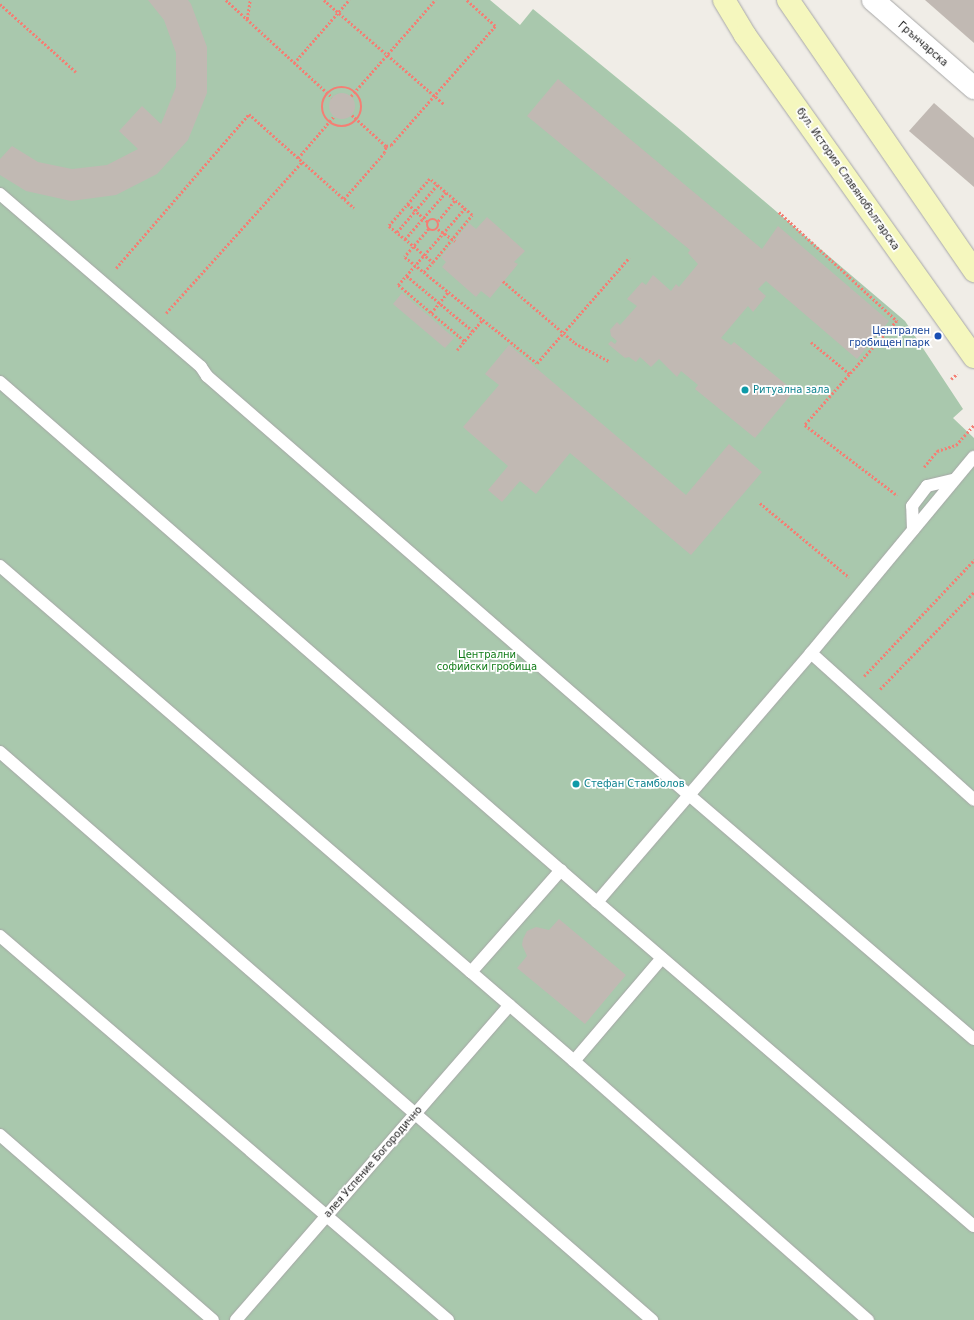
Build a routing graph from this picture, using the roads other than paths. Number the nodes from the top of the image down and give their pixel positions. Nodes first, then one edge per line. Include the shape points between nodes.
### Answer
1 (724, 0) edge
2 (788, 0) edge
3 (873, 0) edge
4 (974, 88) edge
5 (0, 194) edge
6 (974, 271) edge
7 (974, 357) edge
8 (0, 382) edge
9 (974, 457) edge
10 (954, 480) junction
11 (913, 530) junction
12 (0, 566) edge
13 (811, 653) junction
14 (0, 752) edge
15 (689, 795) junction
16 (974, 800) edge
17 (561, 870) junction
18 (597, 902) junction
19 (0, 936) edge
20 (662, 958) junction
21 (471, 972) junction
22 (510, 1005) junction
23 (974, 1039) edge
24 (574, 1061) junction
25 (416, 1114) junction
26 (0, 1135) edge
27 (327, 1215) junction
28 (974, 1226) edge
29 (213, 1320) edge
30 (236, 1320) edge
31 (448, 1320) edge
32 (652, 1320) edge
33 (868, 1320) edge

1 - 7 main road, бул. История Славянобългарска via 745,35
2 - 6 main road
3 - 4 street, Грънчарска
5 - 15 lane via 201,366 207,376
8 - 17 lane
9 - 10 lane
10 - 11 lane
10 - 11 lane via 927,486 912,506
11 - 13 lane
12 - 21 lane
13 - 15 lane
13 - 16 lane
14 - 25 lane
15 - 18 lane
15 - 23 lane
17 - 18 lane
17 - 21 lane
18 - 20 lane
19 - 27 lane
20 - 24 lane
20 - 28 lane
21 - 22 lane
22 - 24 lane
22 - 25 lane, алея Успение Богородично
24 - 33 lane
25 - 27 lane, алея Успение Богородично
25 - 32 lane
26 - 29 lane
27 - 30 lane, алея Успение Богородично
27 - 31 lane

